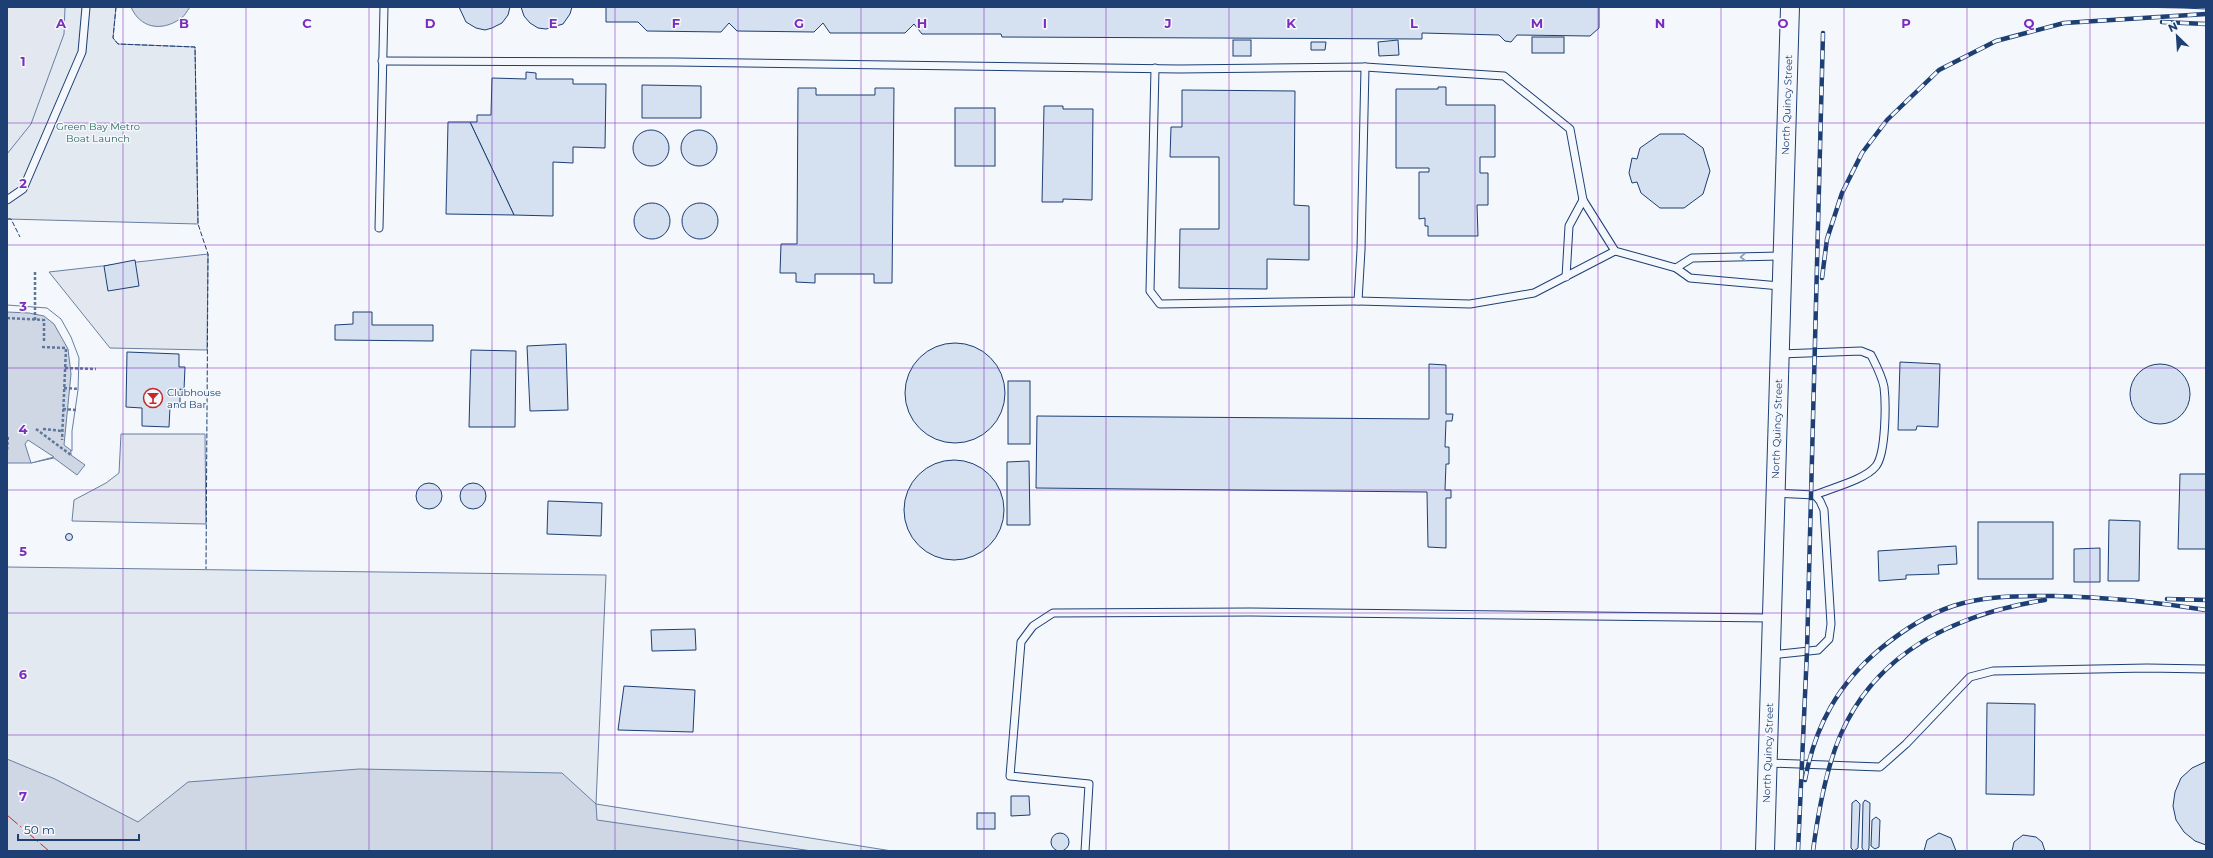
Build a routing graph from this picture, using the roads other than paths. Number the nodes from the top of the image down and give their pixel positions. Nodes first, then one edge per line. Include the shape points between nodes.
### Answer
1 (86, 7) edge
2 (384, 7) edge
3 (1790, 7) edge
4 (382, 61) junction
5 (1365, 67) junction
6 (1155, 68) junction
7 (7, 200) edge
8 (1583, 200) junction
9 (380, 228) dead end
10 (1615, 251) junction
11 (1782, 256) junction
12 (1676, 268) junction
13 (1566, 277) junction
14 (1781, 286) junction
15 (1358, 301) junction
16 (1779, 354) junction
17 (1775, 493) junction
18 (1815, 495) junction
19 (1772, 618) junction
20 (1770, 655) junction
21 (2206, 669) edge
22 (1767, 763) junction
23 (1085, 851) edge
24 (1765, 851) edge

1 - 7 lane via 82,52 23,189
2 - 4 lane
3 - 11 street, North Quincy Street
4 - 6 lane
4 - 9 lane
5 - 6 lane
5 - 8 lane via 1504,76 1570,129
5 - 15 lane
6 - 15 lane via 1150,291 1160,304
8 - 10 lane
8 - 13 lane via 1569,226
10 - 12 lane
10 - 13 lane
11 -> 12 lane via 1692,258
11 - 14 street, North Quincy Street
12 - 14 lane via 1690,278
13 - 15 lane via 1534,293 1470,304
14 - 16 street, North Quincy Street
16 - 17 street, North Quincy Street
16 - 18 lane via 1861,351 1871,355 1884,386 1883,436 1876,466 1860,478
17 - 18 lane
17 - 19 street, North Quincy Street
18 - 20 lane via 1824,510 1831,624 1829,639 1818,650
19 - 20 street, North Quincy Street
19 - 23 lane via 1251,612 1053,613 1033,626 1021,642 1010,776 1089,784
20 - 22 street, North Quincy Street
21 - 22 lane via 1993,672 1970,678 1880,767
22 - 24 street, North Quincy Street

